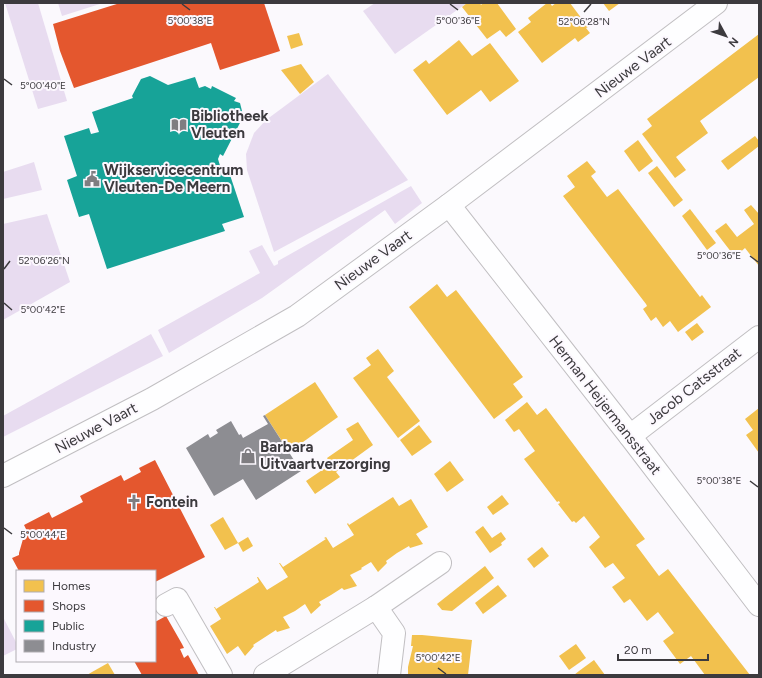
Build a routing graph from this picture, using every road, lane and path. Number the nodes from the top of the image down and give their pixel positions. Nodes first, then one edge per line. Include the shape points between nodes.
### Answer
1 (716, 3) edge
2 (449, 205) junction
3 (759, 337) edge
4 (630, 436) junction
5 (3, 476) edge
6 (440, 563) dead end
7 (166, 605) dead end
8 (759, 605) edge
9 (376, 606) junction
10 (221, 675) edge
11 (265, 675) edge
12 (389, 675) edge

1 - 2 street, Nieuwe Vaart
2 - 4 street, Herman Heijermansstraat
2 - 5 street, Nieuwe Vaart via 297,316 152,399
3 - 4 street, Jacob Catsstraat
4 - 8 street, Herman Heijermansstraat
6 - 9 street
7 - 10 street via 177,599
9 - 11 street
9 - 12 street via 394,633

